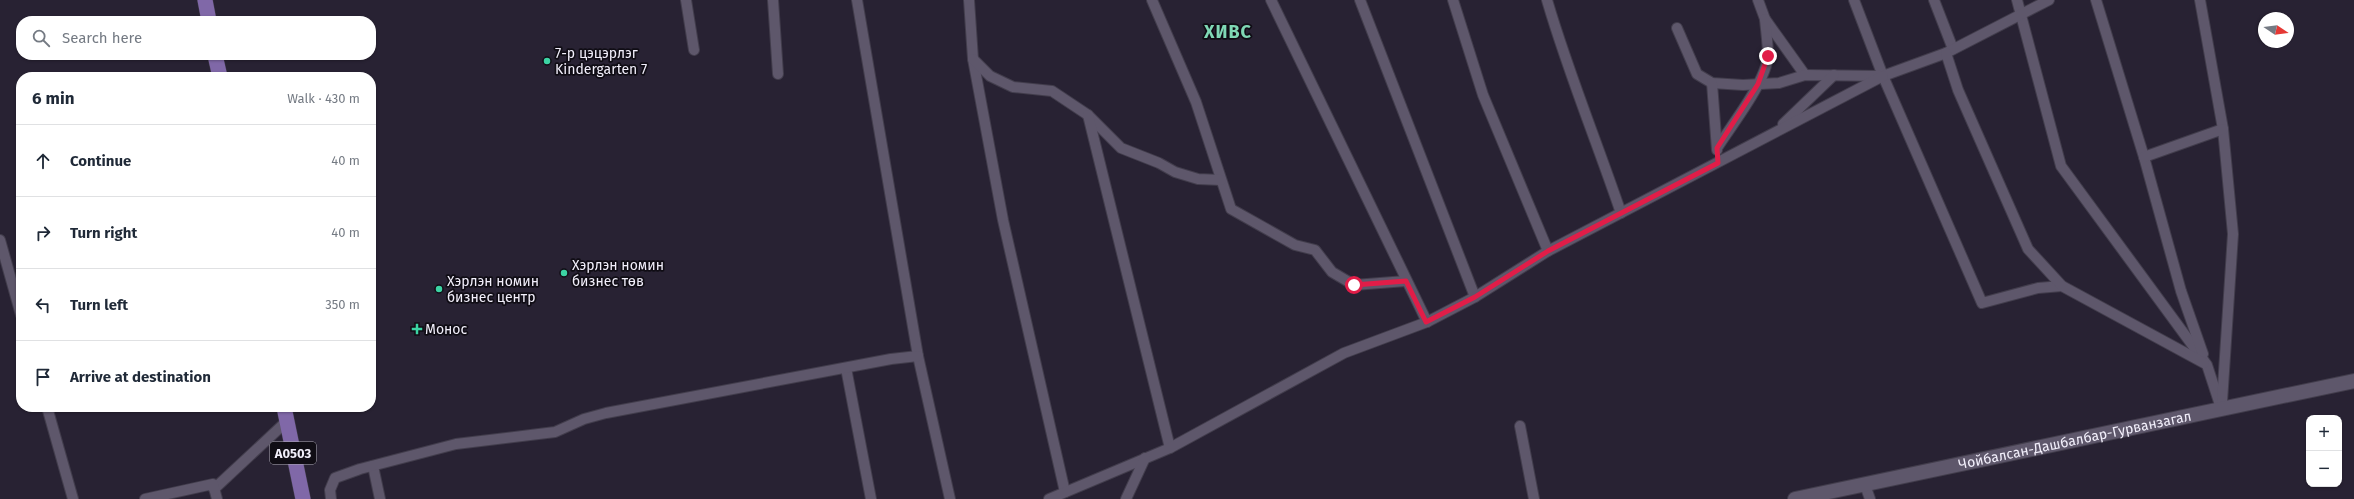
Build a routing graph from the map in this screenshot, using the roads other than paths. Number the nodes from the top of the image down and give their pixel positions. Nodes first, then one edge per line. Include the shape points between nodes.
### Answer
1 (205, 0) edge
2 (686, 0) edge
3 (773, 0) edge
4 (857, 0) edge
5 (969, 0) edge
6 (1152, 0) edge
7 (1271, 0) edge
8 (1360, 0) edge
9 (1453, 0) edge
10 (1547, 0) edge
11 (1758, 0) edge
12 (1854, 0) edge
13 (1934, 0) edge
14 (2017, 0) edge
15 (2049, 0) edge
16 (2096, 0) edge
17 (2200, 0) edge
18 (2021, 15) junction
19 (208, 16) edge
20 (1765, 19) junction
21 (1677, 28) dead end
22 (694, 50) dead end
23 (1949, 51) junction
24 (973, 59) junction
25 (217, 60) edge
26 (219, 72) edge
27 (778, 74) dead end
28 (1805, 75) junction
29 (1834, 75) junction
30 (1883, 76) junction
31 (1712, 83) junction
32 (1758, 84) junction
33 (1088, 115) junction
34 (2223, 129) junction
35 (1774, 133) junction
36 (1717, 148) junction
37 (2144, 157) junction
38 (1718, 163) junction
39 (1221, 180) junction
40 (1621, 213) junction
41 (0, 240) edge
42 (1548, 251) junction
43 (1406, 281) junction
44 (2062, 286) junction
45 (16, 297) edge
46 (1475, 297) junction
47 (1426, 322) junction
48 (918, 356) junction
49 (2207, 365) junction
50 (846, 368) junction
51 (2354, 381) edge
52 (2221, 408) junction
53 (48, 412) edge
54 (285, 414) edge
55 (1520, 426) dead end
56 (1170, 448) junction
57 (1145, 458) junction
58 (373, 466) junction
59 (1865, 485) junction
60 (214, 488) junction
61 (1065, 492) junction
62 (73, 499) edge
63 (145, 499) edge
64 (217, 499) edge
65 (303, 499) edge
66 (331, 499) edge
67 (380, 499) edge
68 (871, 499) edge
69 (950, 499) edge
70 (1049, 499) edge
71 (1126, 499) edge
72 (1534, 499) edge
73 (1795, 499) edge
74 (1870, 499) edge

1 - 19 main road
2 - 22 street
3 - 27 street
4 - 48 street
5 - 24 street
6 - 39 street via 1196,102
7 - 43 street
8 - 46 street
9 - 42 street via 1483,95
10 - 40 street via 1561,48 1586,110
11 - 20 street
12 - 30 street
13 - 23 street
14 - 18 street
15 - 18 street
16 - 37 street
17 - 34 street
18 - 23 street
18 - 49 street via 2061,166
20 - 28 street
20 - 32 street via 1768,56
21 - 31 street via 1697,74
23 - 30 street
23 - 44 street via 1958,90 2028,249
24 - 33 street via 990,76 1014,87 1052,90
24 - 61 street via 1003,220
25 - 26 main road
28 - 29 street
28 - 32 street
29 - 30 street
29 - 35 street
30 - 35 street
30 - 44 street via 1982,303 2038,288
31 - 32 street
31 - 36 street
32 - 36 street
33 - 39 street via 1121,148 1175,172 1198,179
33 - 56 street
34 - 37 street
34 - 52 street via 2233,234
35 - 38 street
36 - 38 street
37 - 49 street via 2181,291
38 - 40 street
39 - 43 street via 1231,209 1295,245 1315,250 1332,272 1354,285
40 - 42 street
41 - 45 street
42 - 46 street
43 - 47 street
44 - 49 street
46 - 47 street
47 - 56 street via 1344,353
48 - 50 street
48 - 69 street
49 - 52 street
50 - 58 street via 606,413 584,419 555,432 456,444
50 - 68 street
51 - 52 street, Чойбалсан-Дашбалбар-Гурванзагал
52 - 59 street, Чойбалсан-Дашбалбар-Гурванзагал
53 - 62 street
54 - 60 street
54 - 65 main road, A0503
55 - 72 street
56 - 57 street
57 - 61 street
57 - 71 street
58 - 66 street via 335,478 330,490
58 - 67 street
59 - 73 street, Чойбалсан-Дашбалбар-Гурванзагал
59 - 74 street
60 - 63 street via 213,484
60 - 64 street
61 - 70 street

